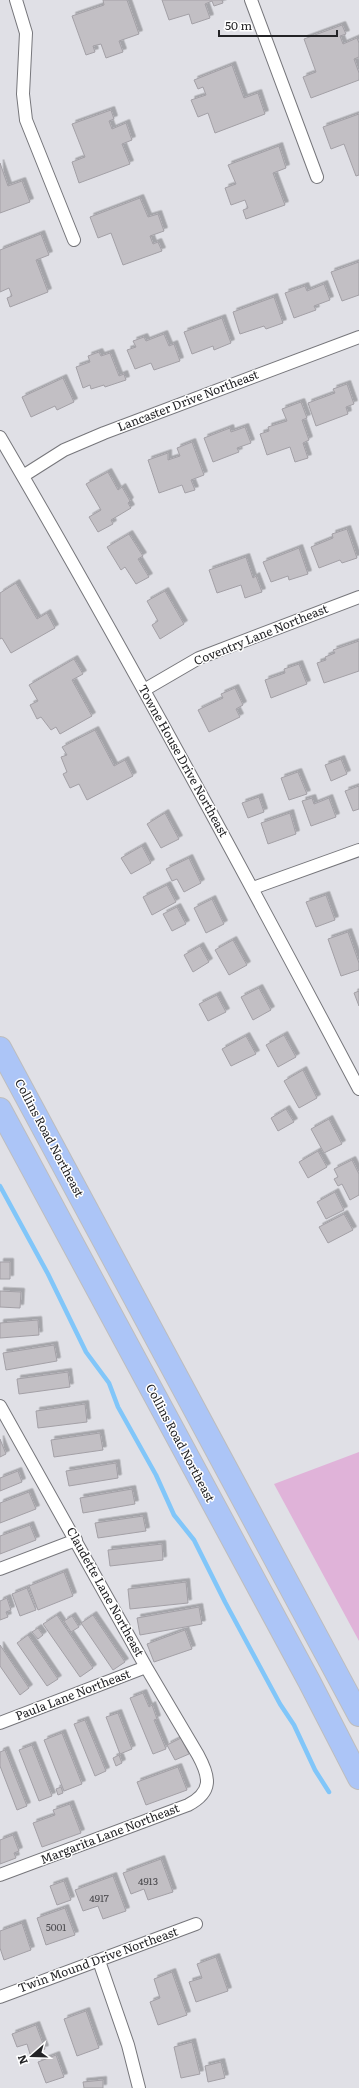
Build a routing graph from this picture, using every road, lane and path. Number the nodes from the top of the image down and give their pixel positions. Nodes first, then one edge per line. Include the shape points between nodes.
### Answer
1 (16, 0) edge
2 (251, 0) edge
3 (317, 177) dead end
4 (74, 240) dead end
5 (359, 337) edge
6 (0, 437) edge
7 (23, 476) junction
8 (359, 597) edge
9 (144, 690) junction
10 (359, 850) edge
11 (253, 888) junction
12 (0, 1048) edge
13 (359, 1089) edge
14 (0, 1109) edge
15 (0, 1406) edge
16 (76, 1540) junction
17 (0, 1569) edge
18 (146, 1667) junction
19 (359, 1715) edge
20 (0, 1723) edge
21 (359, 1778) edge
22 (208, 1779) joint
23 (0, 1875) edge
24 (196, 1924) dead end
25 (99, 1961) junction
26 (0, 1997) edge
27 (139, 2088) edge

1 - 4 street via 26,33 23,94 26,120
2 - 3 street
5 - 7 street, Lancaster Drive Northeast via 64,450
6 - 7 street, Towne House Drive Northeast
7 - 9 street, Towne House Drive Northeast
8 - 9 street, Coventry Lane Northeast via 199,658
9 - 11 street, Towne House Drive Northeast
10 - 11 street
11 - 13 street, Towne House Drive Northeast
12 - 19 highway, Collins Road Northeast
14 - 21 highway, Collins Road Northeast
15 - 16 street, Claudette Lane Northeast
16 - 17 street
16 - 18 street, Claudette Lane Northeast
18 - 20 street, Paula Lane Northeast
18 - 22 street, Claudette Lane Northeast via 205,1767
22 - 23 street, Margarita Lane Northeast via 206,1790 200,1799 188,1805
24 - 25 street, Twin Mound Drive Northeast
25 - 26 street, Twin Mound Drive Northeast
25 - 27 street via 128,2045

